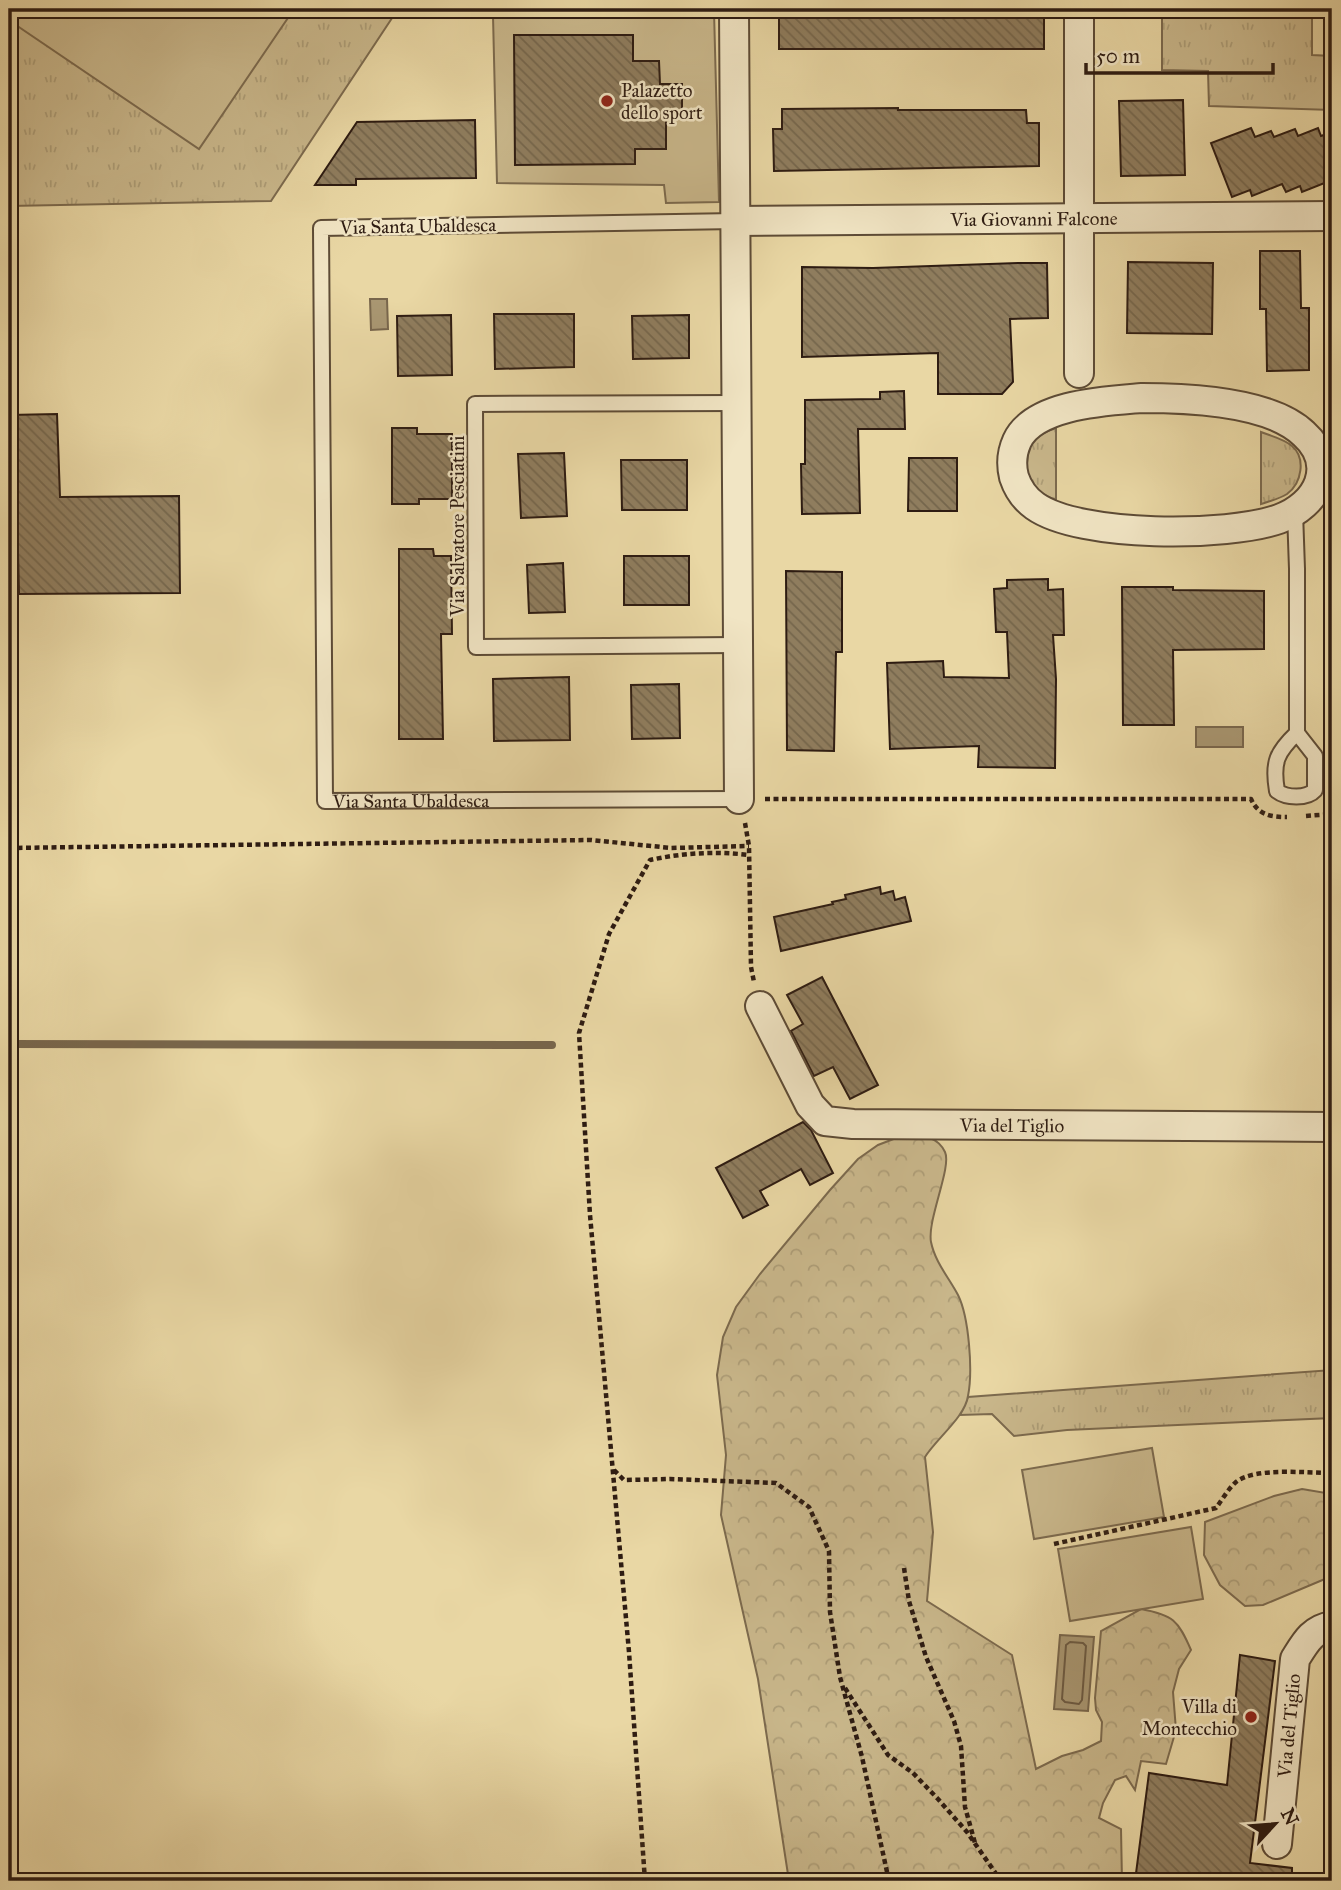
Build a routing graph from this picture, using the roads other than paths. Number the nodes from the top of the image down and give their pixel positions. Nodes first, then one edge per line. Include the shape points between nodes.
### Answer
1 (734, 9) edge
2 (1079, 9) edge
3 (1332, 216) edge
4 (1081, 217) junction
5 (736, 222) junction
6 (1079, 373) junction
7 (1120, 400) junction
8 (737, 403) junction
9 (1058, 411) junction
10 (1323, 445) edge
11 (1324, 483) edge
12 (1295, 512) junction
13 (738, 646) junction
14 (1297, 733) dead end
15 (739, 799) joint
16 (760, 1006) road end
17 (1332, 1127) edge
18 (1332, 1626) edge
19 (1277, 1844) dead end

1 - 5 street
2 - 4 street
3 - 4 street, Via Giovanni Falcone
4 - 5 street, Via Giovanni Falcone
4 - 6 street
5 - 8 street
5 - 15 lane, Via Santa Ubaldesca via 321,228 321,242 325,801
6 - 7 street via 1106,397
6 - 9 street via 1073,393
7 - 9 street
7 - 10 street via 1169,398 1238,405 1272,416
8 - 13 street
8 - 13 lane, Via Salvatore Pesciatini via 475,404 476,647
9 - 12 street via 1029,424 1021,433 1012,469 1025,498 1052,515 1099,526 1180,532 1253,526
10 - 11 street
11 - 12 street
12 - 14 lane
13 - 15 street
16 - 17 street, Via del Tiglio via 810,1105 825,1121
18 - 19 street, Via del Tiglio via 1309,1636 1295,1659

